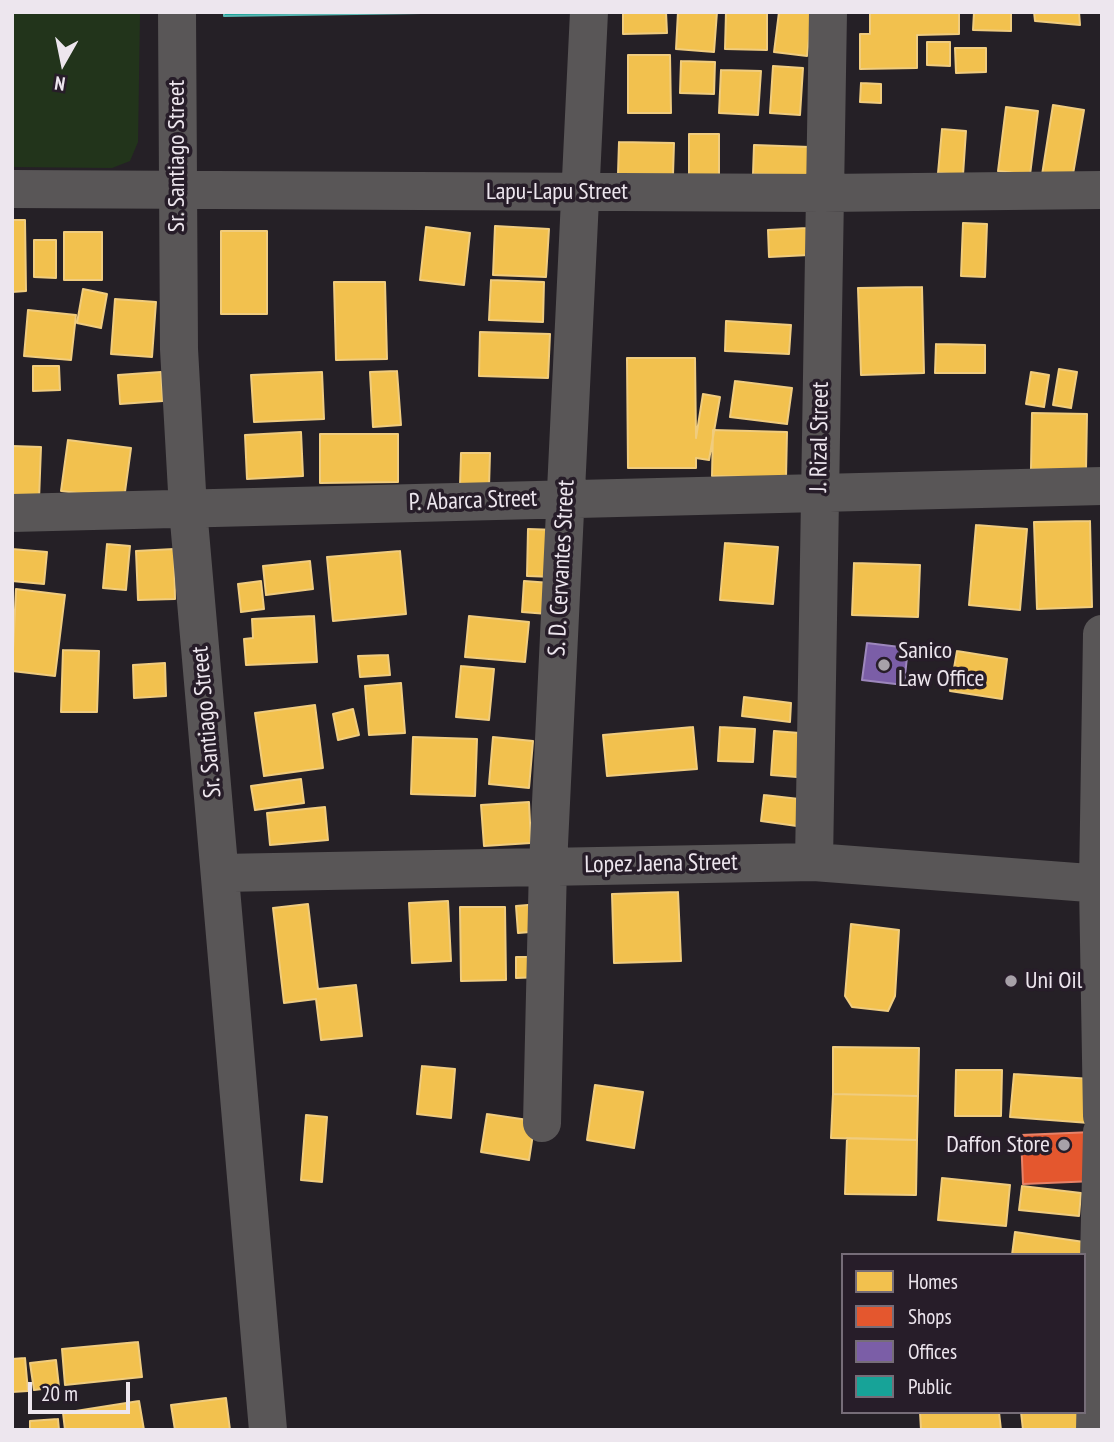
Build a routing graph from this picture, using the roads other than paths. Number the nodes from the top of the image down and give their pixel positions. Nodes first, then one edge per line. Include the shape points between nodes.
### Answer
1 (177, 12) edge
2 (589, 12) edge
3 (828, 12) edge
4 (12, 189) edge
5 (176, 190) junction
6 (1102, 190) edge
7 (580, 192) junction
8 (824, 193) junction
9 (1102, 486) edge
10 (820, 492) junction
11 (566, 499) junction
12 (188, 509) junction
13 (12, 513) edge
14 (1102, 634) edge
15 (814, 862) junction
16 (548, 865) junction
17 (220, 873) junction
18 (1100, 884) edge
19 (1102, 1116) edge
20 (542, 1123) dead end
21 (1102, 1132) edge
22 (1101, 1202) edge
23 (268, 1430) edge
24 (1095, 1430) edge

1 - 5 street, Sr. Santiago Street
2 - 7 street, S. D. Cervantes Street
3 - 8 street, J. Rizal Street
4 - 5 street, Lapu-Lapu Street
5 - 7 street, Lapu-Lapu Street
5 - 12 street, Sr. Santiago Street
6 - 8 street, Lapu-Lapu Street
7 - 8 street, Lapu-Lapu Street
7 - 11 street, S. D. Cervantes Street
8 - 10 street, J. Rizal Street
9 - 10 street, P. Abarca Street
10 - 11 street, P. Abarca Street
10 - 15 street, J. Rizal Street
11 - 12 street, P. Abarca Street
11 - 16 street, S. D. Cervantes Street
12 - 13 street, P. Abarca Street
12 - 17 street, Sr. Santiago Street
14 - 18 street
15 - 16 street, Lopez Jaena Street
15 - 18 street, Lopez Jaena Street
16 - 17 street, Lopez Jaena Street
16 - 20 street, S. D. Cervantes Street
17 - 23 street, Sr. Santiago Street
18 - 19 street
21 - 22 street
22 - 24 street

